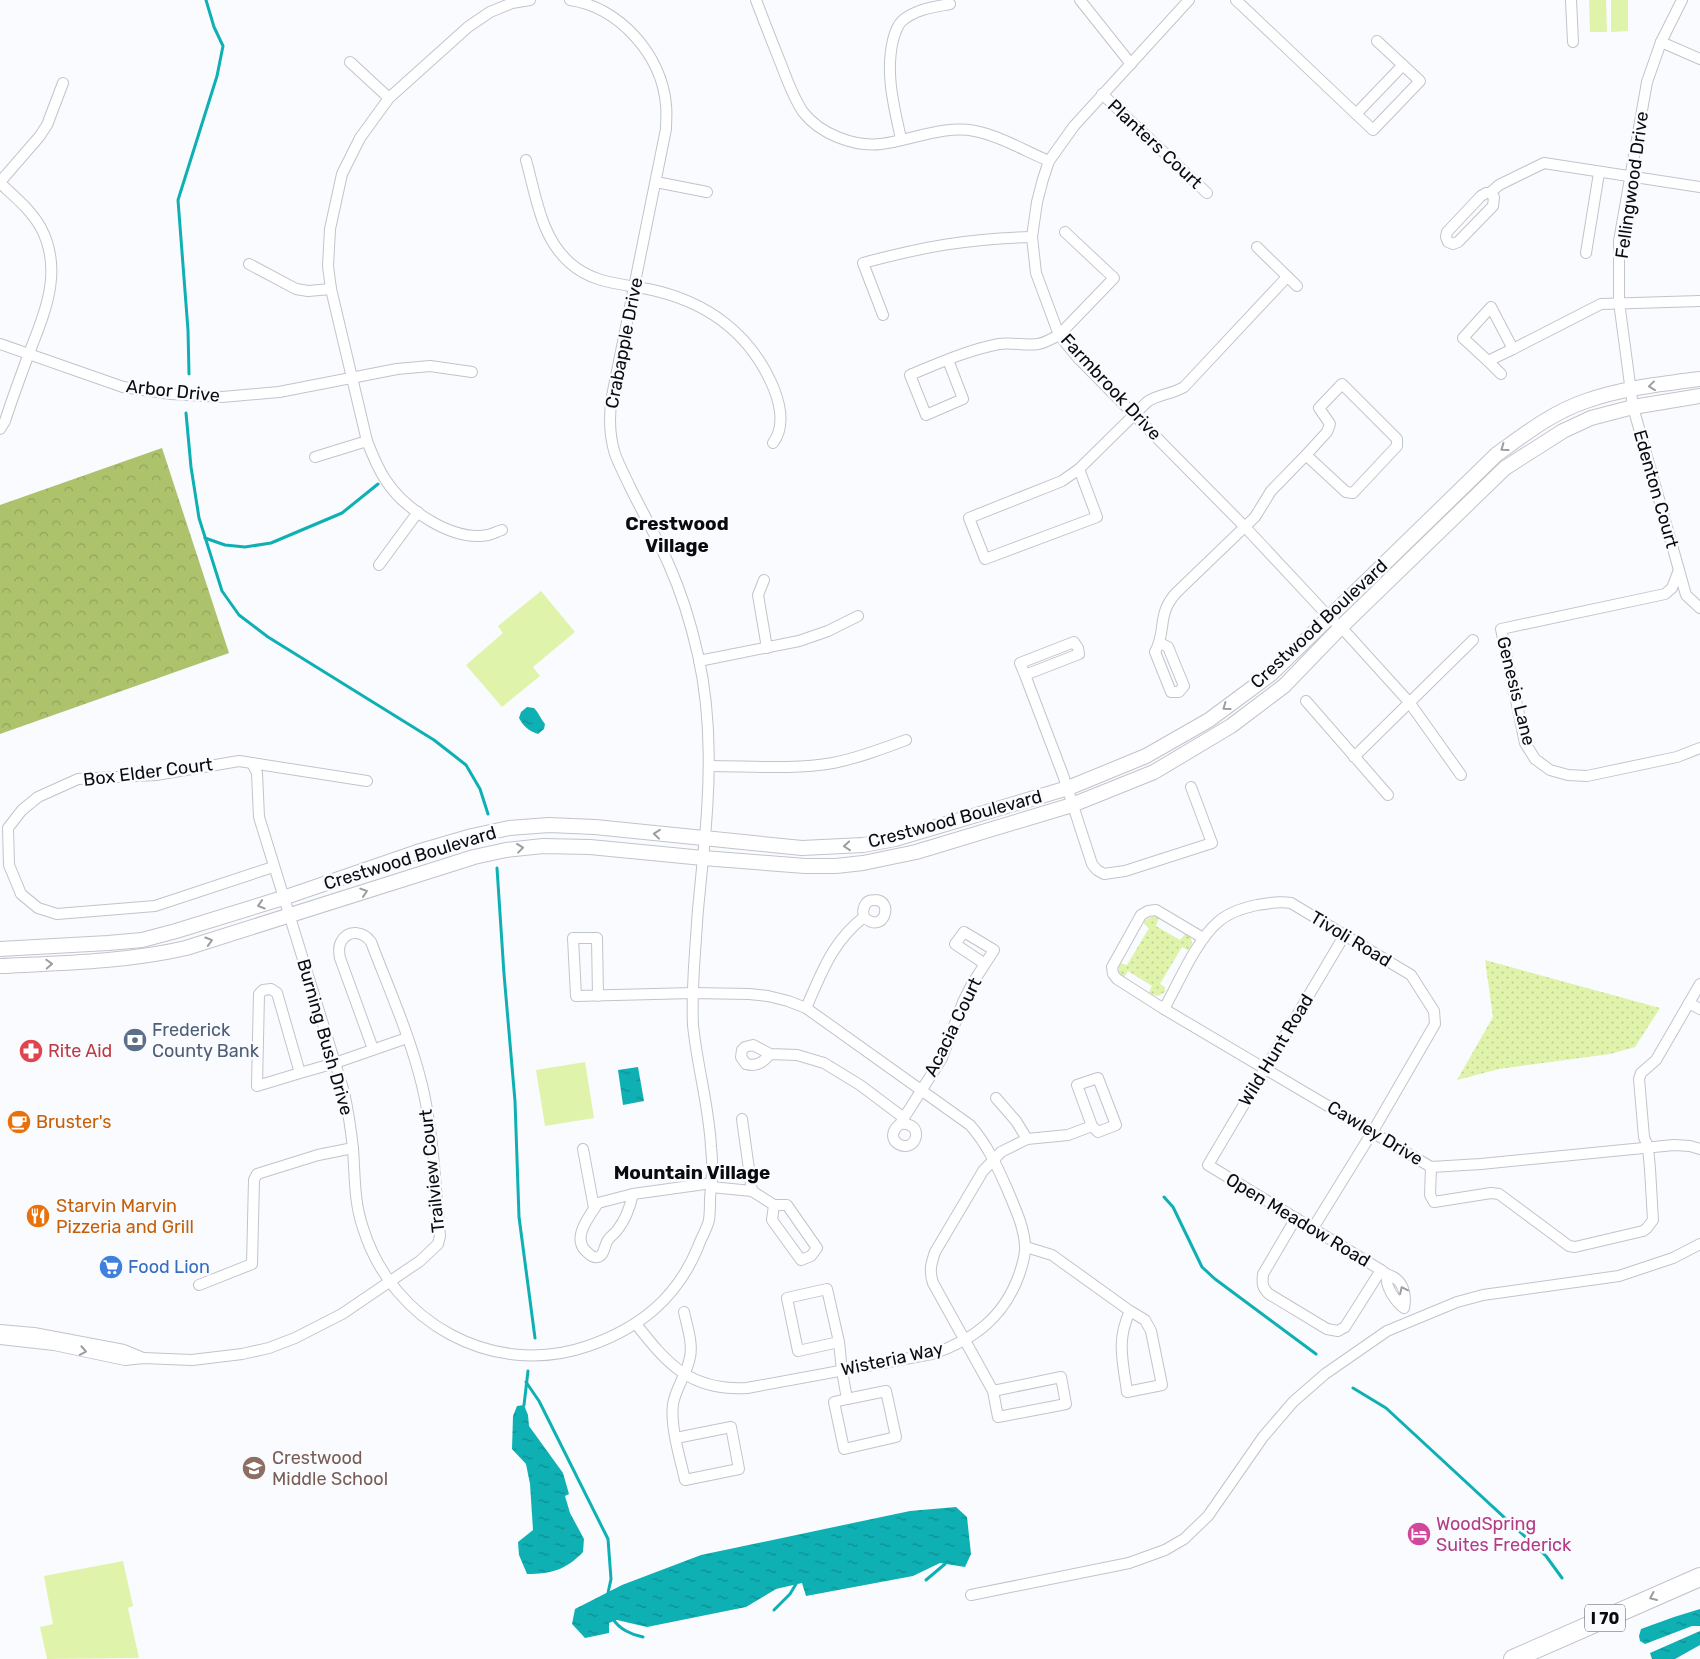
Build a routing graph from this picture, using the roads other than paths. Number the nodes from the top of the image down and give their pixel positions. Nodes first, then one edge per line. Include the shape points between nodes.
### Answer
1 (530, 0) edge
2 (570, 0) edge
3 (756, 0) edge
4 (1080, 0) edge
5 (1189, 0) edge
6 (1236, 0) edge
7 (1572, 0) edge
8 (1682, 0) edge
9 (512, 1) edge
10 (950, 4) dead end
11 (1377, 40) dead end
12 (1573, 42) dead end
13 (1661, 42) junction
14 (1700, 59) edge
15 (350, 62) dead end
16 (1131, 64) junction
17 (1403, 65) junction
18 (63, 83) dead end
19 (1102, 94) junction
20 (389, 98) junction
21 (1356, 114) junction
22 (901, 139) junction
23 (526, 160) dead end
24 (1048, 161) junction
25 (1599, 173) junction
26 (1631, 177) junction
27 (0, 182) edge
28 (656, 182) junction
29 (1700, 187) edge
30 (707, 192) dead end
31 (1207, 193) dead end
32 (1490, 193) junction
33 (1064, 232) dead end
34 (1032, 237) junction
35 (1257, 247) dead end
36 (1586, 253) dead end
37 (249, 264) dead end
38 (1287, 277) junction
39 (1297, 286) dead end
40 (634, 288) junction
41 (331, 289) junction
42 (1700, 301) edge
43 (1620, 302) junction
44 (883, 315) dead end
45 (1060, 335) junction
46 (0, 344) edge
47 (1512, 349) junction
48 (29, 355) junction
49 (948, 360) junction
50 (1488, 362) junction
51 (472, 372) dead end
52 (1501, 374) dead end
53 (352, 377) junction
54 (1700, 379) edge
55 (1630, 388) junction
56 (1700, 396) edge
57 (1633, 407) junction
58 (1134, 415) junction
59 (0, 429) edge
60 (367, 441) junction
61 (773, 443) dead end
62 (1306, 455) junction
63 (316, 457) dead end
64 (1079, 469) junction
65 (418, 512) junction
66 (1245, 527) junction
67 (502, 530) dead end
68 (379, 565) dead end
69 (1679, 570) junction
70 (764, 580) dead end
71 (1700, 608) edge
72 (858, 616) dead end
73 (1328, 617) junction
74 (1341, 627) junction
75 (1473, 640) dead end
76 (1160, 643) dead end
77 (767, 648) junction
78 (699, 661) junction
79 (1025, 675) junction
80 (1306, 701) dead end
81 (1409, 702) junction
82 (906, 740) dead end
83 (1700, 748) edge
84 (1354, 757) junction
85 (252, 763) junction
86 (710, 766) junction
87 (1461, 775) dead end
88 (367, 781) dead end
89 (1191, 787) dead end
90 (1068, 788) junction
91 (1388, 795) dead end
92 (1072, 805) junction
93 (705, 839) junction
94 (703, 858) junction
95 (273, 867) junction
96 (283, 898) junction
97 (289, 916) junction
98 (864, 917) dead end
99 (176, 931) junction
100 (1344, 936) junction
101 (1203, 938) junction
102 (0, 949) edge
103 (90, 962) junction
104 (985, 964) dead end
105 (0, 966) edge
106 (1700, 984) edge
107 (693, 993) junction
108 (598, 996) junction
109 (1690, 1003) junction
110 (806, 1008) junction
111 (1164, 1009) junction
112 (1700, 1009) edge
113 (407, 1038) junction
114 (374, 1049) junction
115 (770, 1054) dead end
116 (335, 1063) junction
117 (1265, 1068) junction
118 (300, 1072) junction
119 (922, 1090) junction
120 (996, 1098) dead end
121 (742, 1120) dead end
122 (1092, 1126) junction
123 (1372, 1131) junction
124 (1027, 1139) junction
125 (1648, 1147) junction
126 (353, 1148) junction
127 (583, 1149) dead end
128 (1700, 1149) edge
129 (993, 1160) junction
130 (1208, 1165) joint
131 (1431, 1167) junction
132 (712, 1185) junction
133 (752, 1190) junction
134 (634, 1194) junction
135 (774, 1205) junction
136 (594, 1208) junction
137 (1296, 1218) junction
138 (1313, 1228) junction
139 (1700, 1244) edge
140 (1026, 1247) junction
141 (1384, 1273) junction
142 (388, 1282) junction
143 (199, 1285) dead end
144 (1130, 1311) junction
145 (684, 1312) dead end
146 (1410, 1321) junction
147 (636, 1324) junction
148 (0, 1330) edge
149 (0, 1339) edge
150 (964, 1340) junction
151 (839, 1342) junction
152 (143, 1358) junction
153 (842, 1371) junction
154 (684, 1374) junction
155 (992, 1391) junction
156 (847, 1399) junction
157 (676, 1438) junction
158 (1699, 1577) edge
159 (971, 1595) dead end
160 (1513, 1659) edge

1 - 9 street
2 - 28 street, Crabapple Drive via 605,12 622,24 646,50 656,70 666,104 666,129
3 - 22 street via 792,93 809,118 832,135 859,143 880,144
4 - 16 street
5 - 16 street, Farmbrook Drive
6 - 21 street
7 - 12 street
8 - 13 street, Fellingwood Drive
9 - 20 street via 468,28
10 - 22 street via 911,15 901,22 895,33 889,81
11 - 17 street
13 - 14 street
13 - 26 street, Fellingwood Drive via 1647,82
15 - 20 street
16 - 19 street, Farmbrook Drive
17 - 21 street
17 - 21 street via 1420,81 1373,130
18 - 27 street via 47,125
19 - 24 street, Farmbrook Drive
19 - 31 street, Planters Court
20 - 41 street via 360,138 342,174 330,229 328,266
22 - 24 street via 956,130 974,131
23 - 40 street via 542,218 550,240 560,254 571,265 600,280
24 - 34 street, Farmbrook Drive
25 - 26 street
25 - 32 street via 1544,163 1499,185
25 - 36 street
26 - 29 street
26 - 43 street, Fellingwood Drive via 1619,241
27 - 48 street via 26,207 43,233 49,251 51,277 48,301
28 - 30 street
28 - 40 street, Crabapple Drive
32 - 32 street via 1481,196 1448,232 1448,242 1458,242 1493,206 1495,200
33 - 45 street via 1114,278
34 - 44 street via 976,239 863,262
34 - 45 street, Farmbrook Drive via 1036,273
35 - 38 street
37 - 41 street via 296,289
38 - 39 street
38 - 58 street via 1184,387 1174,393 1154,397
40 - 61 street via 648,289 701,306 743,339 768,374 780,409 779,435
40 - 78 street, Crabapple Drive via 612,396 610,429 614,452 670,566 685,605
41 - 53 street
42 - 43 street
43 - 47 street via 1601,304
43 - 55 street, Fellingwood Drive
45 - 49 street via 1038,344 1001,344 974,350
45 - 58 street, Farmbrook Drive
46 - 48 street, Arbor Drive
47 - 50 street
47 - 50 street via 1491,307 1463,338
48 - 53 street, Arbor Drive via 123,387 171,394 222,396 279,392
48 - 59 street
49 - 49 street via 910,375 926,415 963,399
50 - 52 street
51 - 53 street, Arbor Drive via 430,366 397,368
53 - 60 street
54 -> 55 main road, Crestwood Boulevard
55 - 57 street, Fellingwood Drive
55 -> 73 main road, Crestwood Boulevard via 1585,401 1537,424 1497,454
56 - 57 main road, Crestwood Boulevard
57 - 69 street, Edenton Court
57 - 74 main road, Crestwood Boulevard via 1591,418 1505,468
58 - 64 street
58 - 66 street, Farmbrook Drive
60 - 63 street
60 - 65 street via 385,480 400,499
62 - 62 street via 1346,492 1353,493 1397,446 1397,439 1342,384 1320,408 1330,424 1327,432
62 - 66 street via 1271,492
64 - 64 street via 1062,481 969,518 985,559 1097,517
65 - 67 street via 434,524 470,536
65 - 68 street
66 - 73 street, Farmbrook Drive
66 - 76 street via 1170,600 1162,619
69 - 71 street via 1686,595
69 - 83 street, Genesis Lane via 1672,588 1665,594 1500,629 1525,743 1535,759 1550,770 1587,776 1677,757
70 - 77 street via 758,595
72 - 77 street via 828,631
73 - 74 street, Farmbrook Drive
73 -> 90 main road, Crestwood Boulevard via 1271,674 1209,720 1146,756
74 - 81 street, Farmbrook Drive
74 - 92 main road, Crestwood Boulevard via 1284,686 1231,726 1154,772
75 - 81 street
77 - 78 street
78 - 86 street, Crabapple Drive
79 - 79 street via 1020,663 1074,642 1077,645 1079,654
79 - 90 street
80 - 84 street
81 - 84 street
81 - 87 street, Farmbrook Drive
82 - 86 street via 834,763
84 - 91 street
85 - 88 street, Box Elder Court
85 - 95 street, Burning Bush Drive via 257,773 258,817
85 - 95 street, Box Elder Court via 239,761 156,775 78,779 38,797 22,810 8,828 9,864 21,894 38,908 58,914 156,906
86 - 93 street, Crabapple Drive
89 - 92 street via 1212,843 1125,871 1104,874 1092,864
90 - 92 street
90 -> 93 main road, Crestwood Boulevard via 895,839 863,845 802,848
92 - 94 main road, Crestwood Boulevard via 916,852 863,863 806,866
93 - 94 street, Burning Bush Drive
93 -> 96 main road, Crestwood Boulevard via 596,827 549,825 509,828 417,852
97 -> 94 main road, Crestwood Boulevard via 474,857 506,850 543,846 590,847
94 - 107 street, Burning Bush Drive via 696,917
95 - 96 street, Burning Bush Drive
96 - 97 street, Burning Bush Drive
96 -> 99 main road, Crestwood Boulevard
103 -> 97 main road, Crestwood Boulevard via 186,948
97 - 116 street, Burning Bush Drive
98 - 110 street via 836,945
99 - 102 main road, Crestwood Boulevard via 142,940
99 - 103 main road via 131,947 103,952
100 - 101 street, Tivoli Road via 1291,902 1279,901 1230,913
100 - 117 street, Wild Hunt Road
100 - 123 street, Tivoli Road via 1411,975 1436,1017 1435,1024
101 - 111 street, Tivoli Road
101 - 111 street, Cawley Drive via 1156,910 1148,911 1141,915 1112,967 1117,980
105 -> 103 main road, Crestwood Boulevard
104 - 119 street, Acacia Court via 963,1002 942,1058
106 - 109 street
107 - 108 street, Wisteria Way
107 - 110 street, Wisteria Way via 768,996
107 - 132 street, Burning Bush Drive via 693,1025 711,1146
108 - 108 street, Wisteria Way via 597,938 573,938 576,996
109 - 112 street
109 - 125 street via 1656,1060 1641,1073 1639,1079 1644,1137
110 - 119 street, Wisteria Way
111 - 117 street, Cawley Drive
113 - 114 street
113 - 114 street, Trailview Court via 371,942 367,936 355,933 340,943 340,958
113 - 142 street, Trailview Court via 422,1085 432,1136 440,1236 432,1251
114 - 116 street
115 - 119 street, Acacia Court via 798,1055 824,1062 860,1085 902,1121
116 - 118 street
116 - 126 street, Burning Bush Drive via 349,1117
117 - 123 street, Cawley Drive
117 - 130 street, Wild Hunt Road
118 - 118 street via 257,1086 259,994 263,990 272,989 277,993
119 - 129 street, Wisteria Way via 970,1125
120 - 124 street via 1016,1120
121 - 133 street
122 - 122 street via 1077,1085 1098,1078 1116,1125 1098,1132
122 - 124 street via 1068,1135
123 - 131 street, Cawley Drive
123 - 138 street
124 - 129 street via 1001,1152
125 - 128 street, Cawley Drive via 1674,1144
125 - 131 street, Cawley Drive
125 - 131 street via 1651,1224 1643,1230 1575,1247 1564,1243 1499,1194 1434,1202 1430,1195
126 - 142 street, Burning Bush Drive via 356,1198 362,1228
126 - 143 street via 257,1174 254,1180 252,1264
127 - 136 street
129 - 140 street, Wisteria Way via 1016,1212
129 - 150 street via 983,1171 935,1252 931,1265 930,1274
130 - 137 street, Open Meadow Road
132 - 133 street
132 - 134 street
132 - 147 street, Burning Bush Drive via 709,1220 692,1261 671,1294
133 - 135 street
134 - 136 street via 598,1203
134 - 136 street via 618,1230 598,1257 586,1252 580,1241 582,1229
135 - 135 street via 787,1205 817,1248 812,1256 801,1260 777,1228 772,1220
137 - 138 street, Open Meadow Road
137 - 141 street via 1263,1274 1262,1283 1268,1294 1327,1329 1338,1331 1345,1327
138 - 141 street, Open Meadow Road
139 - 146 street via 1673,1258 1619,1276 1483,1295
140 - 144 street via 1052,1255
140 - 150 street, Wisteria Way via 1014,1290 1004,1307
141 - 146 street, Open Meadow Road via 1386,1282
142 - 147 street, Burning Bush Drive via 430,1323 447,1334 494,1351 541,1355 582,1348
142 - 152 street, Trailview Court via 318,1328 268,1348 192,1360
144 - 144 street via 1123,1326 1120,1346 1127,1392 1162,1385 1151,1331 1146,1320
145 - 154 street via 691,1347
146 - 159 street via 1387,1331 1355,1352 1293,1402 1263,1437 1208,1516 1180,1541 1128,1563
147 - 154 street, Wisteria Way via 664,1359
148 - 152 street via 124,1350
149 -> 152 street via 125,1360
150 - 153 street, Wisteria Way via 932,1354
150 - 155 street
151 - 151 street via 827,1289 787,1298 798,1351
151 - 153 street
153 - 154 street, Wisteria Way via 733,1389 713,1386
153 - 156 street
154 - 157 street via 673,1406
155 - 155 street via 998,1417 1066,1404 1061,1377
156 - 156 street via 834,1402 844,1448 896,1437 886,1391
157 - 157 street via 685,1480 739,1469 731,1427
158 -> 160 highway, I 70

